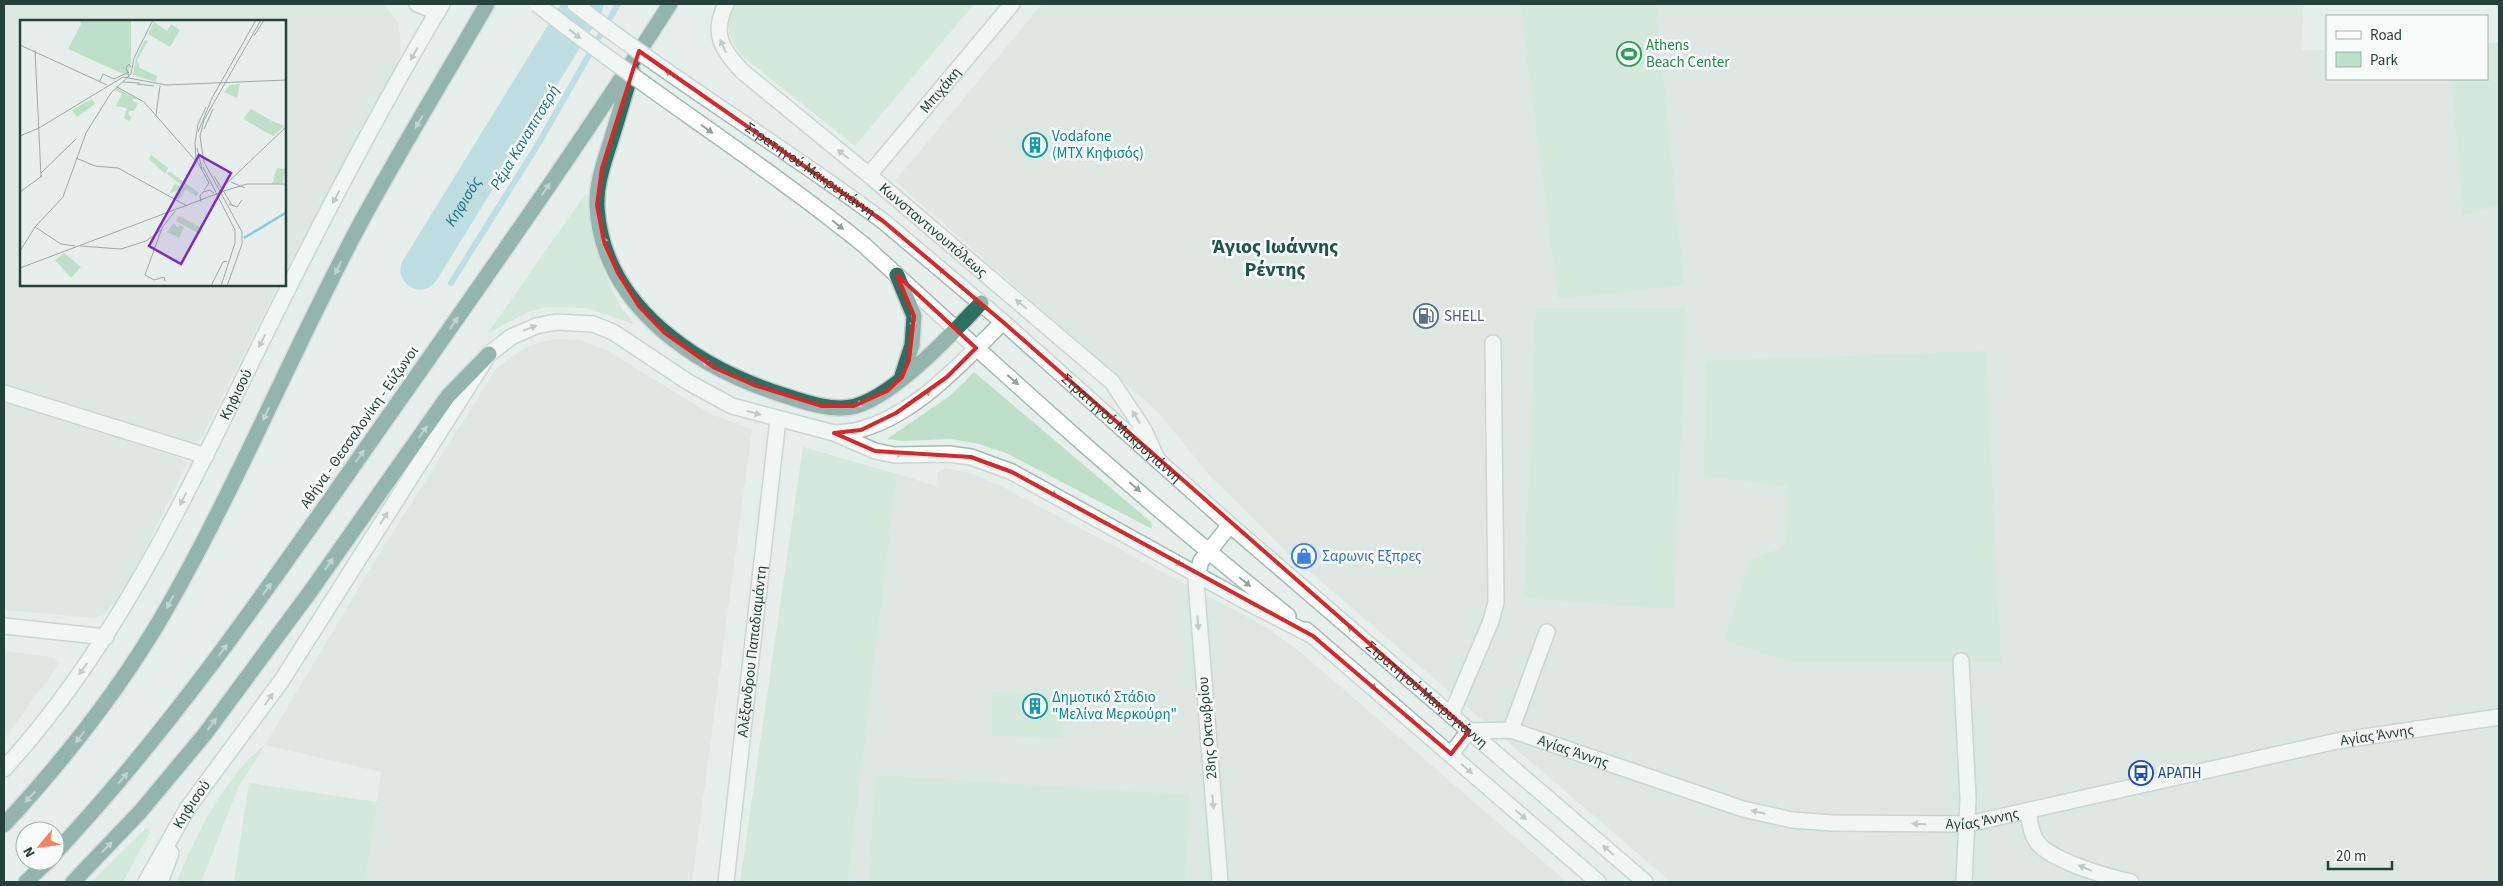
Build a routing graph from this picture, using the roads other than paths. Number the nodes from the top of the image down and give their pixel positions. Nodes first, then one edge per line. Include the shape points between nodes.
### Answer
1 (417, 4) edge
2 (487, 4) edge
3 (537, 4) edge
4 (575, 4) edge
5 (670, 4) edge
6 (726, 4) edge
7 (1012, 4) edge
8 (440, 8) edge
9 (636, 58) junction
10 (869, 175) junction
11 (896, 275) junction
12 (981, 303) junction
13 (1003, 322) junction
14 (956, 329) junction
15 (1493, 343) dead end
16 (976, 348) junction
17 (489, 354) junction
18 (902, 377) junction
19 (4, 393) edge
20 (778, 419) junction
21 (834, 433) junction
22 (206, 456) junction
23 (1158, 461) junction
24 (1230, 525) junction
25 (1208, 551) junction
26 (1196, 574) junction
27 (4, 626) edge
28 (1547, 632) dead end
29 (1314, 636) junction
30 (106, 637) junction
31 (1961, 661) dead end
32 (1451, 715) junction
33 (2499, 717) edge
34 (1511, 730) junction
35 (1469, 731) junction
36 (1450, 754) junction
37 (4, 769) edge
38 (187, 809) junction
39 (2028, 812) junction
40 (1968, 824) junction
41 (4, 825) edge
42 (65, 842) edge
43 (38, 871) edge
44 (26, 882) edge
45 (73, 882) edge
46 (146, 882) edge
47 (160, 882) edge
48 (726, 882) edge
49 (1220, 882) edge
50 (1598, 882) edge
51 (1645, 882) edge
52 (1964, 882) edge
53 (2131, 882) edge

1 - 8 street
2 -> 41 highway via 360,225 163,615 102,709 56,768
3 -> 11 street, Στρατηγού Μακρυγιάννη, bridge via 639,81 812,203
12 -> 4 street, Στρατηγού Μακρυγιάννη, bridge via 883,221
5 - 9 highway, Αθήνα - Θεσσαλονίκη - Εύζωνοι
10 -> 6 street, Κωνσταντινουπόλεως via 743,72 728,56 718,28
7 - 10 street, Μπιχάκη
8 -> 22 street, Κηφισού via 318,232
18 -> 9 highway via 887,391 854,406 822,406 798,400 754,386 714,368 681,346 639,306 611,261 597,205 602,168
42 -> 9 highway, Αθήνα - Θεσσαλονίκη - Εύζωνοι via 161,732 234,636
23 -> 10 street, Κωνσταντινουπόλεως via 1144,430 1112,382
11 - 14 street, Στρατηγού Μακρυγιάννη
11 -> 18 highway via 914,316 912,345
12 - 13 street, Στρατηγού Μακρυγιάννη
12 - 14 highway
13 - 16 street
13 - 23 street, Στρατηγού Μακρυγιάννη
14 - 16 street, Στρατηγού Μακρυγιάννη
14 - 18 highway
15 - 32 street via 1496,602
21 -> 16 street via 861,430 896,413 947,377
16 -> 25 street, Στρατηγού Μακρυγιάννη
17 -> 20 street, Κηφισού via 510,337 536,326 556,322 593,324 625,339 712,397
38 -> 17 street, Κηφισού via 282,680
45 -> 17 highway via 140,812 205,734 448,396
19 - 22 street
20 - 21 street, Κηφισού
20 - 48 street, Αλέξανδρου Παπαδιαμάντη
21 -> 26 street via 884,453 949,454 992,463
22 -> 30 street, Κηφισού
23 - 24 street, Στρατηγού Μακρυγιάννη
24 - 25 street
32 -> 24 street, Στρατηγού Μακρυγιάννη
25 - 26 street
25 -> 29 street, Στρατηγού Μακρυγιάννη
26 - 29 street
26 -> 49 street, 28ης Οκτωβρίου
27 - 30 street
28 - 34 street
29 -> 36 street, Στρατηγού Μακρυγιάννη
30 -> 37 street, Κηφισού via 34,735
31 - 40 street
32 - 35 street, Στρατηγού Μακρυγιάννη
33 - 39 street, Αγίας Άννης via 2337,741
34 - 35 street, Αγίας Άννης
40 -> 34 street, Αγίας Άννης via 1792,820 1744,809
35 - 36 street
51 -> 35 street, Στρατηγού Μακρυγιάννη
36 -> 50 street, Στρατηγού Μακρυγιάννη
38 - 46 street, Κηφισού
38 - 47 street
39 - 40 street, Αγίας Άννης
53 -> 39 street via 2101,875 2044,849 2036,841
40 - 52 street
43 - 44 highway

